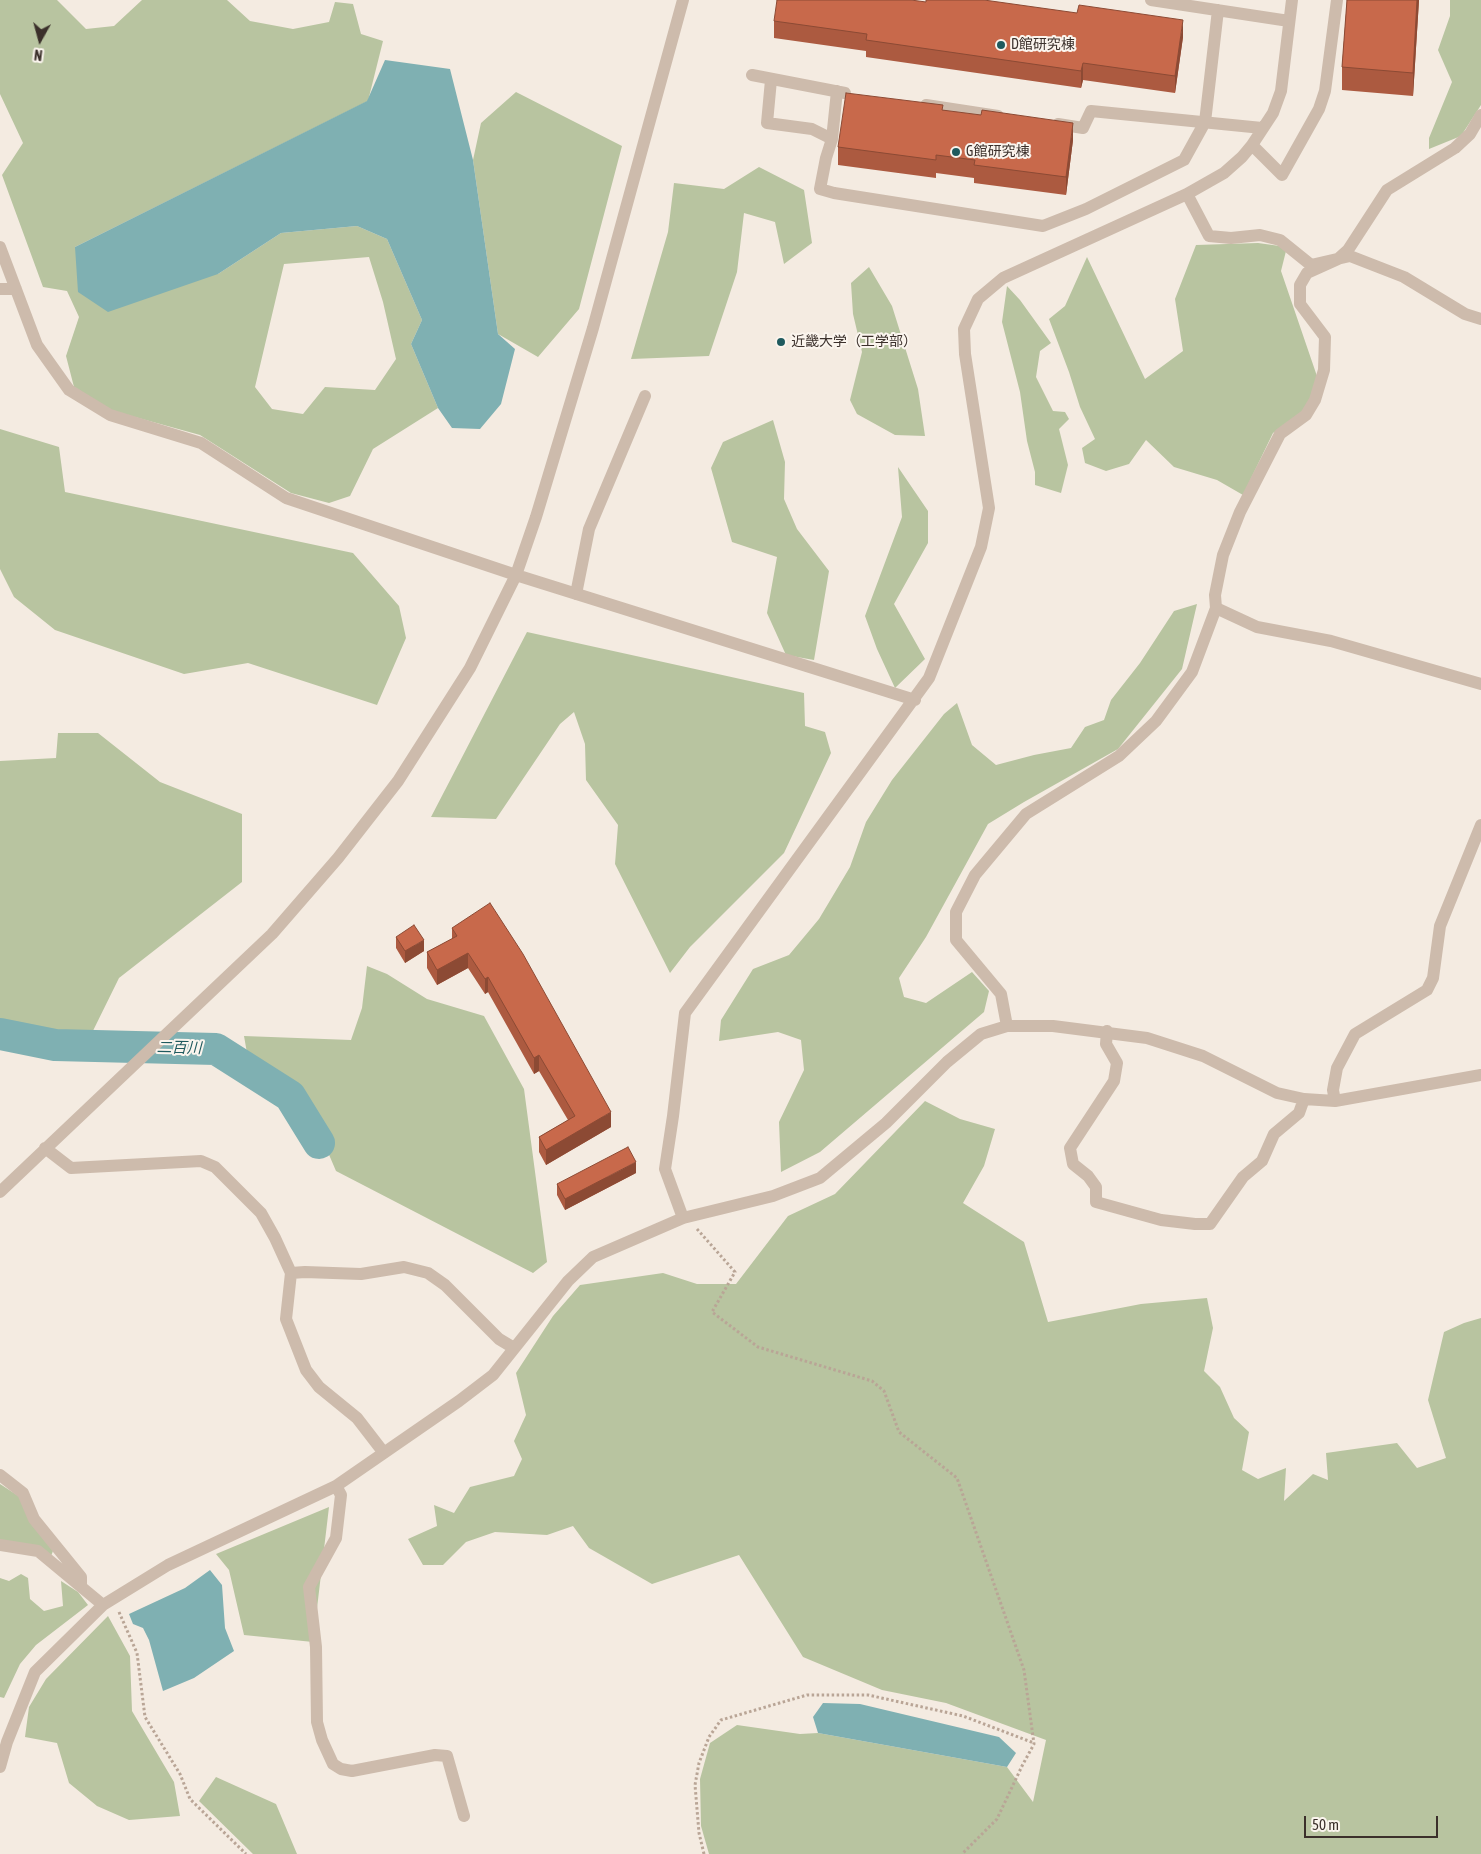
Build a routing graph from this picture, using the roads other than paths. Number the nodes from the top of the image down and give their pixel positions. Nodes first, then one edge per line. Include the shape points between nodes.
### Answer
1 (683, 0) edge
2 (1157, 0) edge
3 (1292, 0) edge
4 (1337, 0) edge
5 (1218, 10) junction
6 (1289, 21) junction
7 (752, 75) dead end
8 (771, 80) junction
9 (837, 91) junction
10 (856, 94) edge
11 (916, 103) edge
12 (1481, 115) edge
13 (1014, 118) edge
14 (1044, 122) edge
15 (1205, 122) junction
16 (1262, 128) junction
17 (832, 139) junction
18 (1252, 145) junction
19 (1187, 194) junction
20 (0, 247) edge
21 (1338, 259) junction
22 (0, 289) edge
23 (16, 289) junction
24 (1481, 319) edge
25 (645, 396) dead end
26 (516, 575) junction
27 (576, 594) junction
28 (1216, 608) junction
29 (1481, 684) edge
30 (915, 700) junction
31 (1481, 825) edge
32 (1007, 1026) junction
33 (1107, 1032) junction
34 (1481, 1075) edge
35 (1304, 1099) junction
36 (1334, 1101) junction
37 (45, 1148) junction
38 (0, 1192) edge
39 (683, 1218) junction
40 (291, 1273) junction
41 (514, 1348) junction
42 (384, 1453) junction
43 (0, 1475) edge
44 (336, 1486) junction
45 (0, 1546) edge
46 (81, 1586) junction
47 (104, 1605) junction
48 (0, 1766) edge
49 (464, 1816) dead end

1 - 26 street via 593,328
2 - 5 street
3 - 6 street
4 - 18 street via 1325,91 1319,109 1282,175
5 - 6 street
5 - 15 street
6 - 16 street via 1281,91 1273,113
7 - 8 street
8 - 9 street
8 - 17 street via 767,123 812,129
9 - 10 street
9 - 17 street
11 - 13 street
12 - 21 street via 1470,134 1454,148 1387,190 1348,250
14 - 15 street via 1083,128 1091,111
15 - 16 street
15 - 17 street via 1184,160 1086,209 1043,226 820,189
16 - 18 street
18 - 19 street via 1224,174
19 - 21 street via 1209,236 1260,235 1280,240 1311,265
19 - 30 street via 1003,278 978,299 964,329 989,508 986,529 930,678
20 - 23 street
21 - 24 street via 1350,256 1404,277 1465,314
21 - 28 street via 1307,273 1300,285 1300,304 1325,336 1324,370 1315,400 1306,415 1280,434 1240,512 1223,556 1215,595
22 - 23 street
23 - 26 street via 37,345 70,390 110,415 202,443 286,498
25 - 27 street via 589,528
26 - 27 street
26 - 37 street via 470,668 398,781 338,858 272,934
27 - 30 street
28 - 29 street via 1257,627 1331,641
28 - 32 street via 1192,672 1156,721 1119,756 1026,814 975,875 960,904 956,912 956,940 1001,994
30 - 39 street via 685,1013 665,1169
31 - 36 street via 1440,926 1433,978 1427,990 1356,1034 1337,1068
32 - 33 street via 1053,1026
32 - 39 street via 981,1034 947,1062 886,1123 820,1178 773,1196
33 - 35 street via 1147,1038 1203,1056 1278,1093
33 - 35 street via 1106,1044 1117,1063 1114,1081 1070,1148 1073,1164 1096,1187 1096,1202 1161,1220 1210,1224 1242,1177 1262,1160 1274,1134 1299,1113
34 - 36 street
35 - 36 street
37 - 38 street
37 - 40 street via 72,1168 201,1161 215,1167 261,1213
39 - 41 street via 594,1257 568,1281
40 - 41 street via 361,1274 404,1267 428,1273 445,1285 499,1339
40 - 42 street via 286,1319 306,1370 319,1387 357,1418
41 - 42 street via 493,1375
42 - 44 street
43 - 46 street via 23,1493 34,1519 81,1576
44 - 47 street via 168,1565
44 - 49 street via 341,1495 336,1538 309,1588 316,1648 317,1722 322,1740 333,1764 352,1771 435,1755 447,1756
45 - 46 street via 38,1551
46 - 47 street
47 - 48 street via 35,1672

